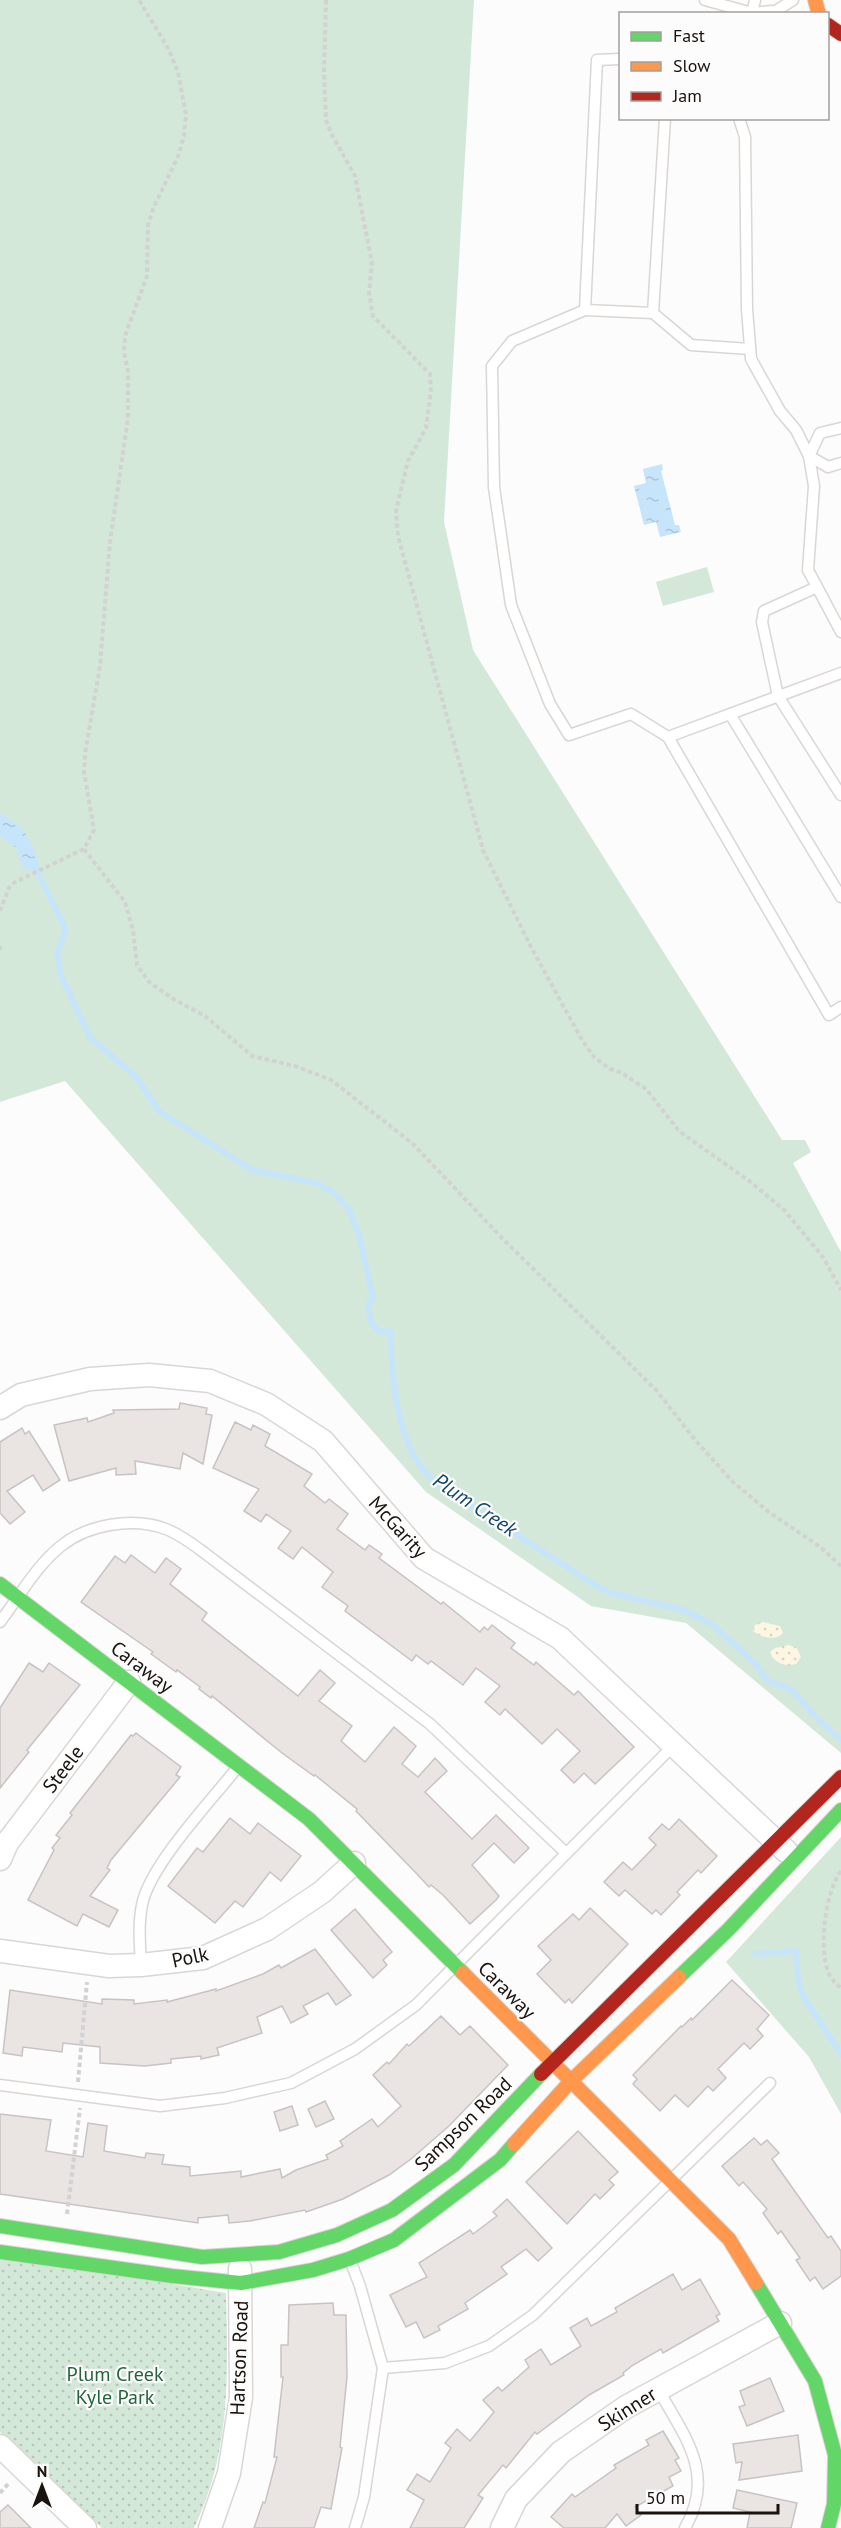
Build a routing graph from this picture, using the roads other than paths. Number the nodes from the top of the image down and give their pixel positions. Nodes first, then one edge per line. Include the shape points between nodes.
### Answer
1 (705, 0) edge
2 (793, 0) edge
3 (748, 12) edge
4 (772, 12) edge
5 (619, 59) edge
6 (665, 120) edge
7 (741, 120) edge
8 (585, 310) junction
9 (653, 313) junction
10 (750, 349) junction
11 (841, 428) edge
12 (809, 456) junction
13 (841, 463) edge
14 (817, 587) junction
15 (841, 632) edge
16 (841, 673) edge
17 (778, 696) junction
18 (730, 714) junction
19 (668, 737) junction
20 (841, 795) edge
21 (841, 897) edge
22 (841, 1007) edge
23 (0, 1408) edge
24 (0, 1584) edge
25 (18, 1598) junction
26 (0, 1622) edge
27 (129, 1682) junction
28 (674, 1744) junction
29 (239, 1766) junction
30 (841, 1777) edge
31 (841, 1810) edge
32 (775, 1841) junction
33 (566, 1853) junction
34 (795, 1857) junction
35 (0, 1859) edge
36 (354, 1863) junction
37 (0, 1951) edge
38 (141, 1965) junction
39 (455, 1965) junction
40 (552, 2062) junction
41 (570, 2080) junction
42 (770, 2083) dead end
43 (0, 2085) edge
44 (670, 2181) junction
45 (0, 2226) edge
46 (0, 2252) edge
47 (240, 2256) junction
48 (349, 2259) junction
49 (241, 2283) junction
50 (780, 2323) junction
51 (383, 2368) junction
52 (658, 2389) junction
53 (0, 2446) edge
54 (85, 2528) edge
55 (210, 2528) edge
56 (355, 2528) edge
57 (502, 2528) edge
58 (685, 2528) edge
59 (828, 2528) edge

1 - 3 lane
2 - 4 lane
5 - 8 lane via 597,60
6 - 9 lane
7 - 10 lane via 745,137
8 - 9 lane
8 - 19 lane via 512,341 492,366 494,487 512,605 550,704 569,735 632,714
9 - 10 lane via 691,345
10 - 12 lane via 751,359
11 - 12 lane via 820,434
12 - 13 lane via 828,467
12 - 14 lane via 814,486 808,570
14 - 15 lane
14 - 17 lane via 764,610 762,622
16 - 17 lane
17 - 18 lane
17 - 20 lane
18 - 19 lane
18 - 21 lane
19 - 22 lane via 829,1015
23 - 28 street, McGarity via 21,1395 90,1379 149,1375 210,1381 266,1404 323,1441 424,1558 560,1638
24 - 25 street, Caraway
25 - 26 lane
25 - 27 street, Caraway
25 - 33 lane via 60,1547 74,1538 121,1524 166,1529 202,1551 430,1724
27 - 29 street, Caraway
27 - 35 street, Steele via 7,1843
28 - 32 street, McGarity
28 - 33 lane
29 - 36 street, Caraway via 309,1819
29 - 38 lane via 150,1880 142,1904
30 - 32 street, Sampson Road
31 - 34 street
32 - 34 street, McGarity
32 - 40 street, Sampson Road
33 - 39 lane
34 - 41 street via 728,1930
36 - 38 street, Polk via 322,1892 267,1929 203,1958
36 - 39 street, Caraway
37 - 38 street, Polk via 109,1966
39 - 40 street, Caraway
39 - 43 lane via 416,2005 355,2049 291,2083 225,2098 160,2106
40 - 41 street, Caraway
40 - 47 street, Sampson Road via 454,2165 400,2206 337,2235 279,2252
41 - 44 street, Caraway
41 - 48 street via 500,2160 394,2240
42 - 44 lane
44 - 50 street, Caraway via 729,2239
44 - 51 lane via 534,2315 489,2346 445,2363
45 - 47 street, Sampson Road via 202,2257
46 - 49 street
47 - 49 street, Hartson Road
48 - 49 street
48 - 51 lane
49 - 55 street, Hartson Road via 241,2397 229,2474
50 - 52 street, Skinner
50 - 59 street, Caraway via 815,2380 835,2455 834,2504
51 - 56 lane via 366,2486
52 - 57 street, Skinner via 561,2452 516,2499
52 - 58 lane via 693,2451 700,2480 695,2510
53 - 54 street

